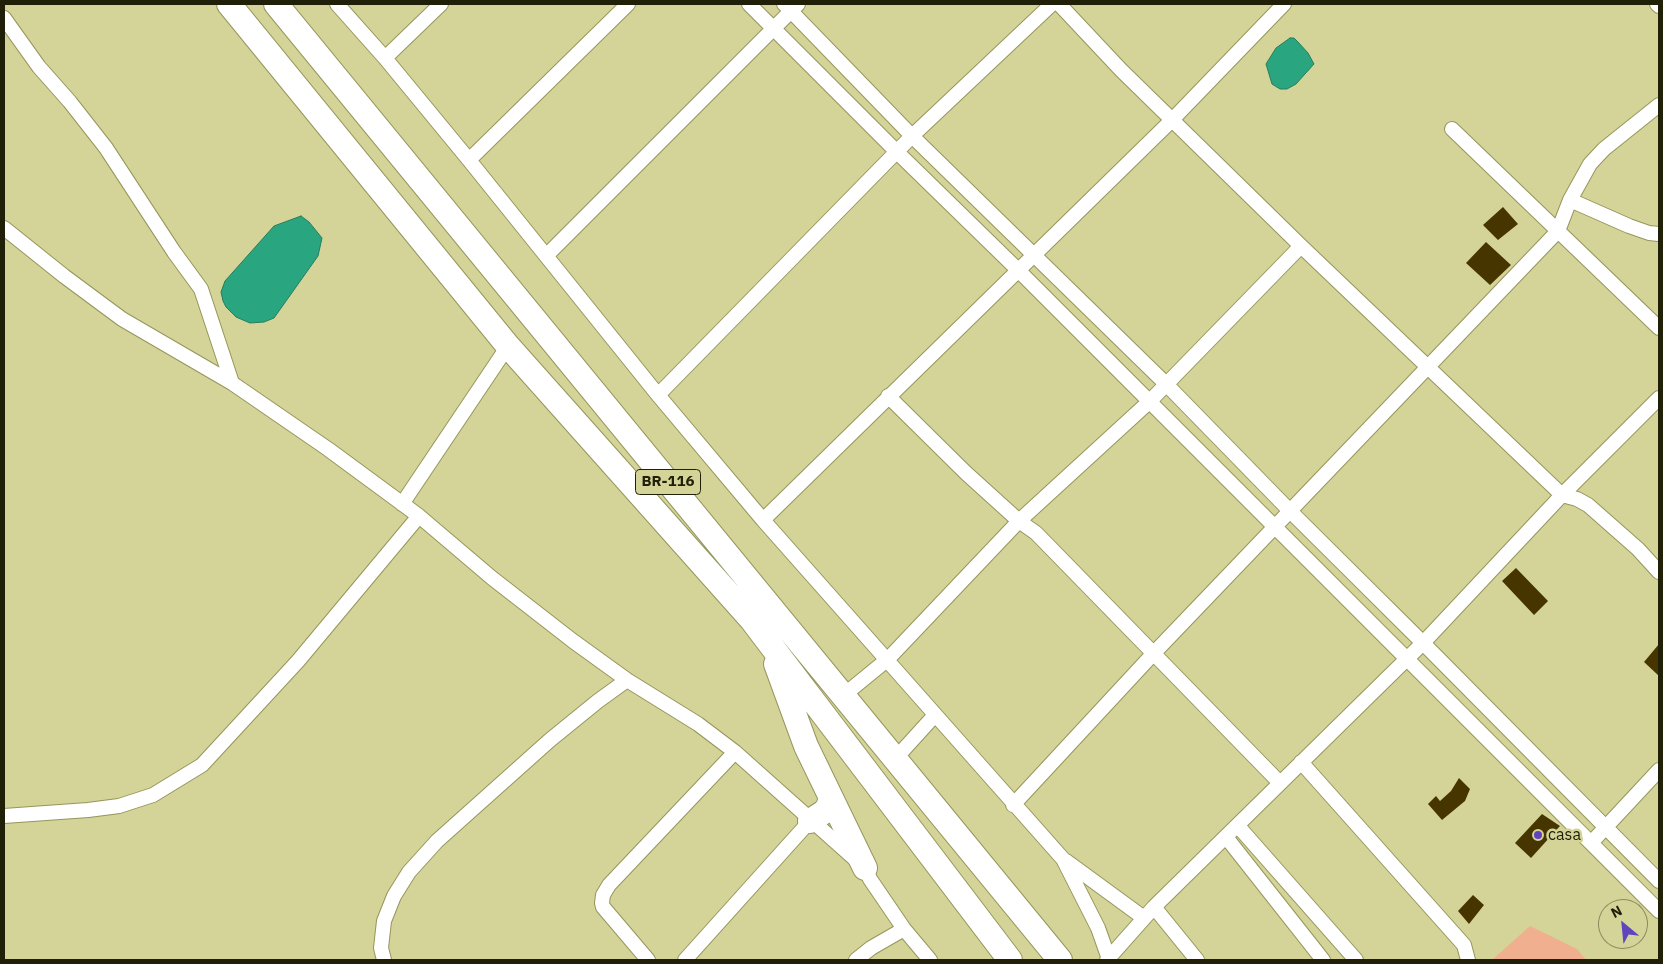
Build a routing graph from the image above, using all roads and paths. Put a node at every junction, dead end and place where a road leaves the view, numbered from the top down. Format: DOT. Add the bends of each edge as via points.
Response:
graph roads {
  1 [pos="229,4"];
  2 [pos="276,4"];
  3 [pos="337,4"];
  4 [pos="441,4"];
  5 [pos="628,4"];
  6 [pos="749,4"];
  7 [pos="1052,4"];
  8 [pos="1059,4"];
  9 [pos="1284,4"];
  10 [pos="791,6"];
  11 [pos="4,18"];
  12 [pos="774,28"];
  13 [pos="385,58"];
  14 [pos="1659,105"];
  15 [pos="1172,120"];
  16 [pos="1452,129"];
  17 [pos="912,136"];
  18 [pos="897,152"];
  19 [pos="469,160"];
  20 [pos="1570,200"];
  21 [pos="4,228"];
  22 [pos="1558,231"];
  23 [pos="1659,234"];
  24 [pos="1301,246"];
  25 [pos="547,255"];
  26 [pos="1034,255"];
  27 [pos="1018,270"];
  28 [pos="1659,328"];
  29 [pos="508,346"];
  30 [pos="1428,366"];
  31 [pos="232,383"];
  32 [pos="1166,384"];
  33 [pos="658,396"];
  34 [pos="888,396"];
  35 [pos="1659,398"];
  36 [pos="1150,401"];
  37 [pos="1562,495"];
  38 [pos="402,504"];
  39 [pos="1290,511"];
  40 [pos="419,516"];
  41 [pos="762,520"];
  42 [pos="1019,521"];
  43 [pos="1275,526"];
  44 [pos="1659,572"];
  45 [pos="768,641"];
  46 [pos="1423,643"];
  47 [pos="1154,654"];
  48 [pos="888,659"];
  49 [pos="1406,659"];
  50 [pos="627,680"];
  51 [pos="844,695"];
  52 [pos="935,715"];
  53 [pos="1516,736"];
  54 [pos="735,752"];
  55 [pos="1501,754"];
  56 [pos="895,759"];
  57 [pos="1301,762"];
  58 [pos="1659,770"];
  59 [pos="1280,783"];
  60 [pos="831,798"];
  61 [pos="1014,805"];
  62 [pos="4,816"];
  63 [pos="810,820"];
  64 [pos="1238,826"];
  65 [pos="1605,828"];
  66 [pos="1226,837"];
  67 [pos="1591,844"];
  68 [pos="1063,859"];
  69 [pos="865,868"];
  70 [pos="1659,881"];
  71 [pos="1154,907"];
  72 [pos="1659,912"];
  73 [pos="1144,918"];
  74 [pos="904,930"];
  75 [pos="384,960"];
  76 [pos="648,960"];
  77 [pos="685,960"];
  78 [pos="856,960"];
  79 [pos="930,960"];
  80 [pos="1010,960"];
  81 [pos="1060,960"];
  82 [pos="1108,960"];
  83 [pos="1197,960"];
  84 [pos="1324,960"];
  85 [pos="1356,960"];
  86 [pos="1468,960"];
  1 -- 29 [label="highway"];
  2 -- 51 [label="highway, BR-116"];
  3 -- 13 [label="street"];
  4 -- 13 [label="street"];
  5 -- 19 [label="street"];
  6 -- 12 [label="street"];
  7 -- 17 [label="street"];
  8 -- 15 [label="street"];
  9 -- 15 [label="street"];
  10 -- 12 [label="street"];
  10 -- 17 [label="street"];
  11 -- 31 [label="street" via="39,67 77,109 106,148 200,289"];
  12 -- 18 [label="street"];
  12 -- 25 [label="street"];
  13 -- 19 [label="street"];
  14 -- 20 [label="street" via="1604,149 1590,164"];
  15 -- 24 [label="street"];
  15 -- 26 [label="street"];
  16 -- 22 [label="street"];
  17 -- 18 [label="street"];
  17 -- 26 [label="street"];
  18 -- 27 [label="street"];
  18 -- 33 [label="street"];
  19 -- 25 [label="street"];
  20 -- 22 [label="street"];
  20 -- 23 [label="street" via="1629,226"];
  21 -- 31 [label="street" via="122,319"];
  22 -- 28 [label="street"];
  22 -- 30 [label="street"];
  24 -- 30 [label="street"];
  24 -- 32 [label="street"];
  25 -- 33 [label="street"];
  26 -- 27 [label="street"];
  26 -- 32 [label="street"];
  27 -- 34 [label="street"];
  27 -- 36 [label="street"];
  29 -- 38 [label="street"];
  29 -- 45 [label="highway" via="745,611"];
  30 -- 37 [label="street"];
  30 -- 39 [label="street"];
  31 -- 38 [label="street"];
  32 -- 36 [label="street"];
  32 -- 39 [label="street"];
  33 -- 41 [label="street"];
  34 -- 41 [label="street"];
  34 -- 42 [label="street"];
  35 -- 37 [label="street"];
  36 -- 42 [label="street"];
  36 -- 43 [label="street"];
  37 -- 44 [label="street" via="1588,505"];
  37 -- 46 [label="street"];
  38 -- 40 [label="street"];
  39 -- 43 [label="street"];
  39 -- 46 [label="street"];
  40 -- 50 [label="street" via="492,578"];
  40 -- 62 [label="street" via="298,661 202,765 153,795 119,806"];
  41 -- 48 [label="street"];
  42 -- 47 [label="street" via="1036,533"];
  42 -- 48 [label="street"];
  43 -- 47 [label="street"];
  43 -- 49 [label="street"];
  45 -- 60 [label="highway" via="806,746"];
  45 -- 80 [label="highway"];
  46 -- 49 [label="street"];
  46 -- 53 [label="street"];
  47 -- 59 [label="street"];
  47 -- 61 [label="street"];
  48 -- 51 [label="street"];
  48 -- 52 [label="street"];
  49 -- 55 [label="street"];
  49 -- 57 [label="street"];
  50 -- 54 [label="street" via="698,724"];
  50 -- 75 [label="street" via="515,772 437,841 409,872 384,921"];
  51 -- 56 [label="highway, BR-116"];
  52 -- 56 [label="street"];
  52 -- 61 [label="street"];
  53 -- 55 [label="street"];
  53 -- 65 [label="street"];
  54 -- 63 [label="street"];
  54 -- 76 [label="street" via="603,895 603,907"];
  55 -- 67 [label="street"];
  56 -- 81 [label="highway, BR-116"];
  57 -- 59 [label="street"];
  57 -- 86 [label="street" via="1464,945"];
  58 -- 65 [label="street"];
  59 -- 64 [label="street"];
  60 -- 63 [label="highway" via="824,812"];
  60 -- 69 [label="highway"];
  61 -- 68 [label="street"];
  63 -- 69 [label="street"];
  63 -- 77 [label="street"];
  64 -- 66 [label="street"];
  64 -- 85 [label="street"];
  65 -- 67 [label="street"];
  65 -- 70 [label="street"];
  66 -- 71 [label="street"];
  66 -- 84 [label="street"];
  67 -- 72 [label="street"];
  68 -- 73 [label="street"];
  68 -- 82 [label="street" via="1098,928"];
  69 -- 74 [label="street"];
  71 -- 73 [label="street"];
  71 -- 83 [label="street"];
  73 -- 82 [label="street"];
  74 -- 78 [label="street"];
  74 -- 79 [label="street"];
}
